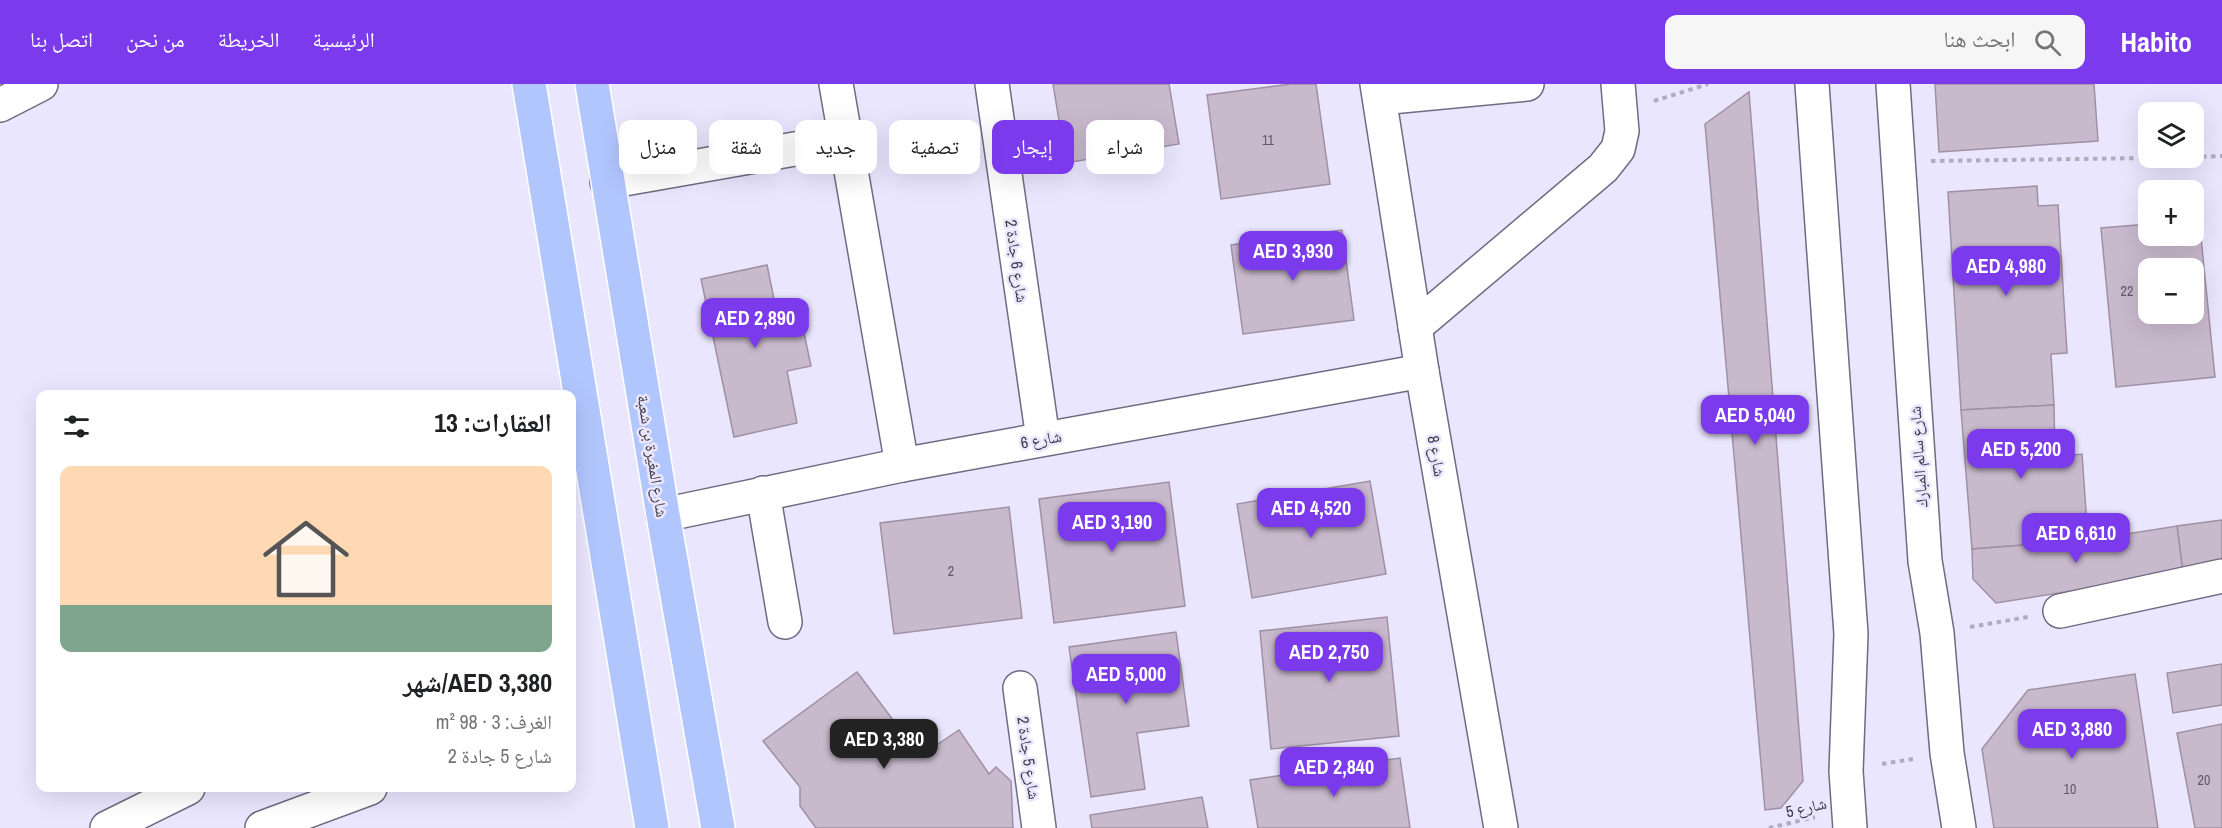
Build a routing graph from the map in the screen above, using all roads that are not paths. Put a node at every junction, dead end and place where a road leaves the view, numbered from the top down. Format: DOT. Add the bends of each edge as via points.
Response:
graph roads {
  1 [pos="41,84"];
  2 [pos="529,84"];
  3 [pos="592,84"];
  4 [pos="837,84"];
  5 [pos="992,84"];
  6 [pos="1527,84"];
  7 [pos="1812,84"];
  8 [pos="1893,84"];
  9 [pos="1379,91"];
  10 [pos="1619,98"];
  11 [pos="0,105"];
  12 [pos="843,120"];
  13 [pos="795,149"];
  14 [pos="852,174"];
  15 [pos="607,182"];
  16 [pos="1415,327"];
  17 [pos="1422,371"];
  18 [pos="1043,439"];
  19 [pos="902,465"];
  20 [pos="763,493"];
  21 [pos="663,515"];
  22 [pos="2222,576"];
  23 [pos="2060,611"];
  24 [pos="785,622"];
  25 [pos="1020,688"];
  26 [pos="180,792"];
  27 [pos="359,792"];
  28 [pos="1849,819"];
  29 [pos="107,828"];
  30 [pos="262,828"];
  31 [pos="652,828"];
  32 [pos="718,828"];
  33 [pos="1039,828"];
  34 [pos="1501,828"];
  35 [pos="1959,828"];
  1 -- 11 [label="street"];
  2 -- 31 [label="main road"];
  3 -- 15 [label="main road, شارع المغيرة بن شعبة"];
  4 -- 12 [label="street"];
  5 -- 18 [label="street, شارع 6 جادة 2"];
  6 -- 9 [label="street"];
  7 -- 28 [label="street" via="1851,633 1846,771"];
  8 -- 35 [label="street, شارع سالم المبارك" via="1925,561"];
  9 -- 16 [label="street, شارع 8"];
  10 -- 16 [label="street" via="1622,131 1618,149 1603,168"];
  13 -- 15 [label="street"];
  14 -- 19 [label="street"];
  15 -- 21 [label="main road, شارع المغيرة بن شعبة"];
  16 -- 17 [label="street, شارع 8"];
  17 -- 18 [label="street, شارع 6"];
  17 -- 34 [label="street, شارع 8"];
  18 -- 19 [label="street, شارع 6"];
  19 -- 20 [label="street, شارع 6"];
  20 -- 21 [label="street, شارع 6"];
  20 -- 24 [label="street"];
  21 -- 32 [label="main road, شارع المغيرة بن شعبة"];
  22 -- 23 [label="street"];
  25 -- 33 [label="street, شارع 5 جادة 2"];
  26 -- 29 [label="street"];
  27 -- 30 [label="street"];
}
